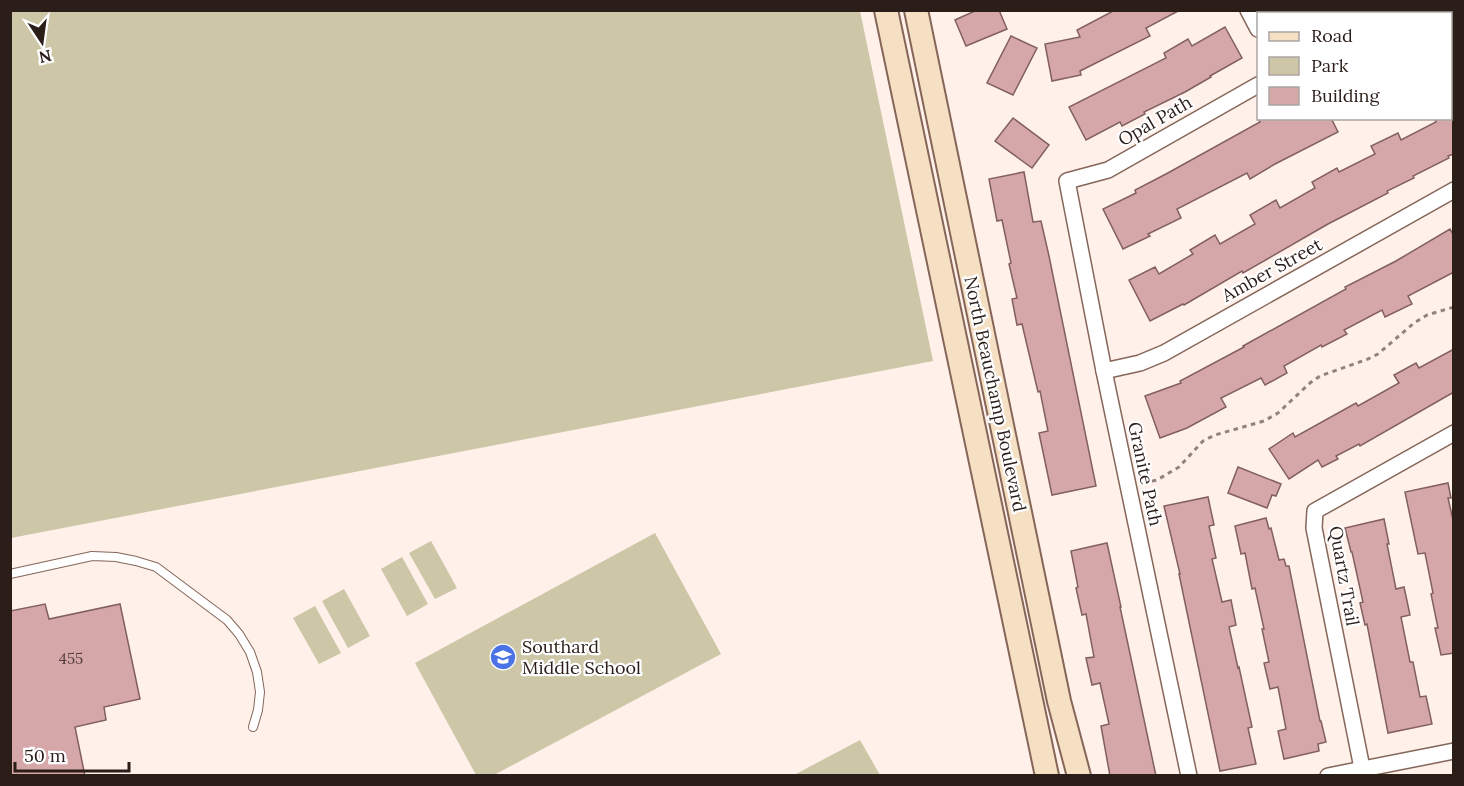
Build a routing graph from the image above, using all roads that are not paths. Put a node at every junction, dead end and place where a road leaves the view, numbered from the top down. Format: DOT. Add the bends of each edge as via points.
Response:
graph roads {
  1 [pos="886,10"];
  2 [pos="916,10"];
  3 [pos="1248,10"];
  4 [pos="1257,27"];
  5 [pos="1257,86"];
  6 [pos="1067,181"];
  7 [pos="1454,190"];
  8 [pos="1104,371"];
  9 [pos="1454,433"];
  10 [pos="10,574"];
  11 [pos="253,727"];
  12 [pos="1454,751"];
  13 [pos="1362,768"];
  14 [pos="1047,776"];
  15 [pos="1079,776"];
  16 [pos="1189,776"];
  17 [pos="1328,776"];
  1 -- 14 [label="street, North Beauchamp Boulevard"];
  2 -- 15 [label="street, North Beauchamp Boulevard" via="1059,701"];
  3 -- 4 [label="street"];
  5 -- 6 [label="street, Opal Path" via="1108,170"];
  6 -- 8 [label="street, Granite Path"];
  7 -- 8 [label="street, Amber Street" via="1164,352 1140,363"];
  8 -- 16 [label="street, Granite Path"];
  9 -- 13 [label="street, Quartz Trail" via="1315,511 1314,528"];
  10 -- 11 [label="lane" via="93,556 156,567 227,620 250,652 260,692"];
  12 -- 13 [label="street"];
  13 -- 17 [label="street"];
}
